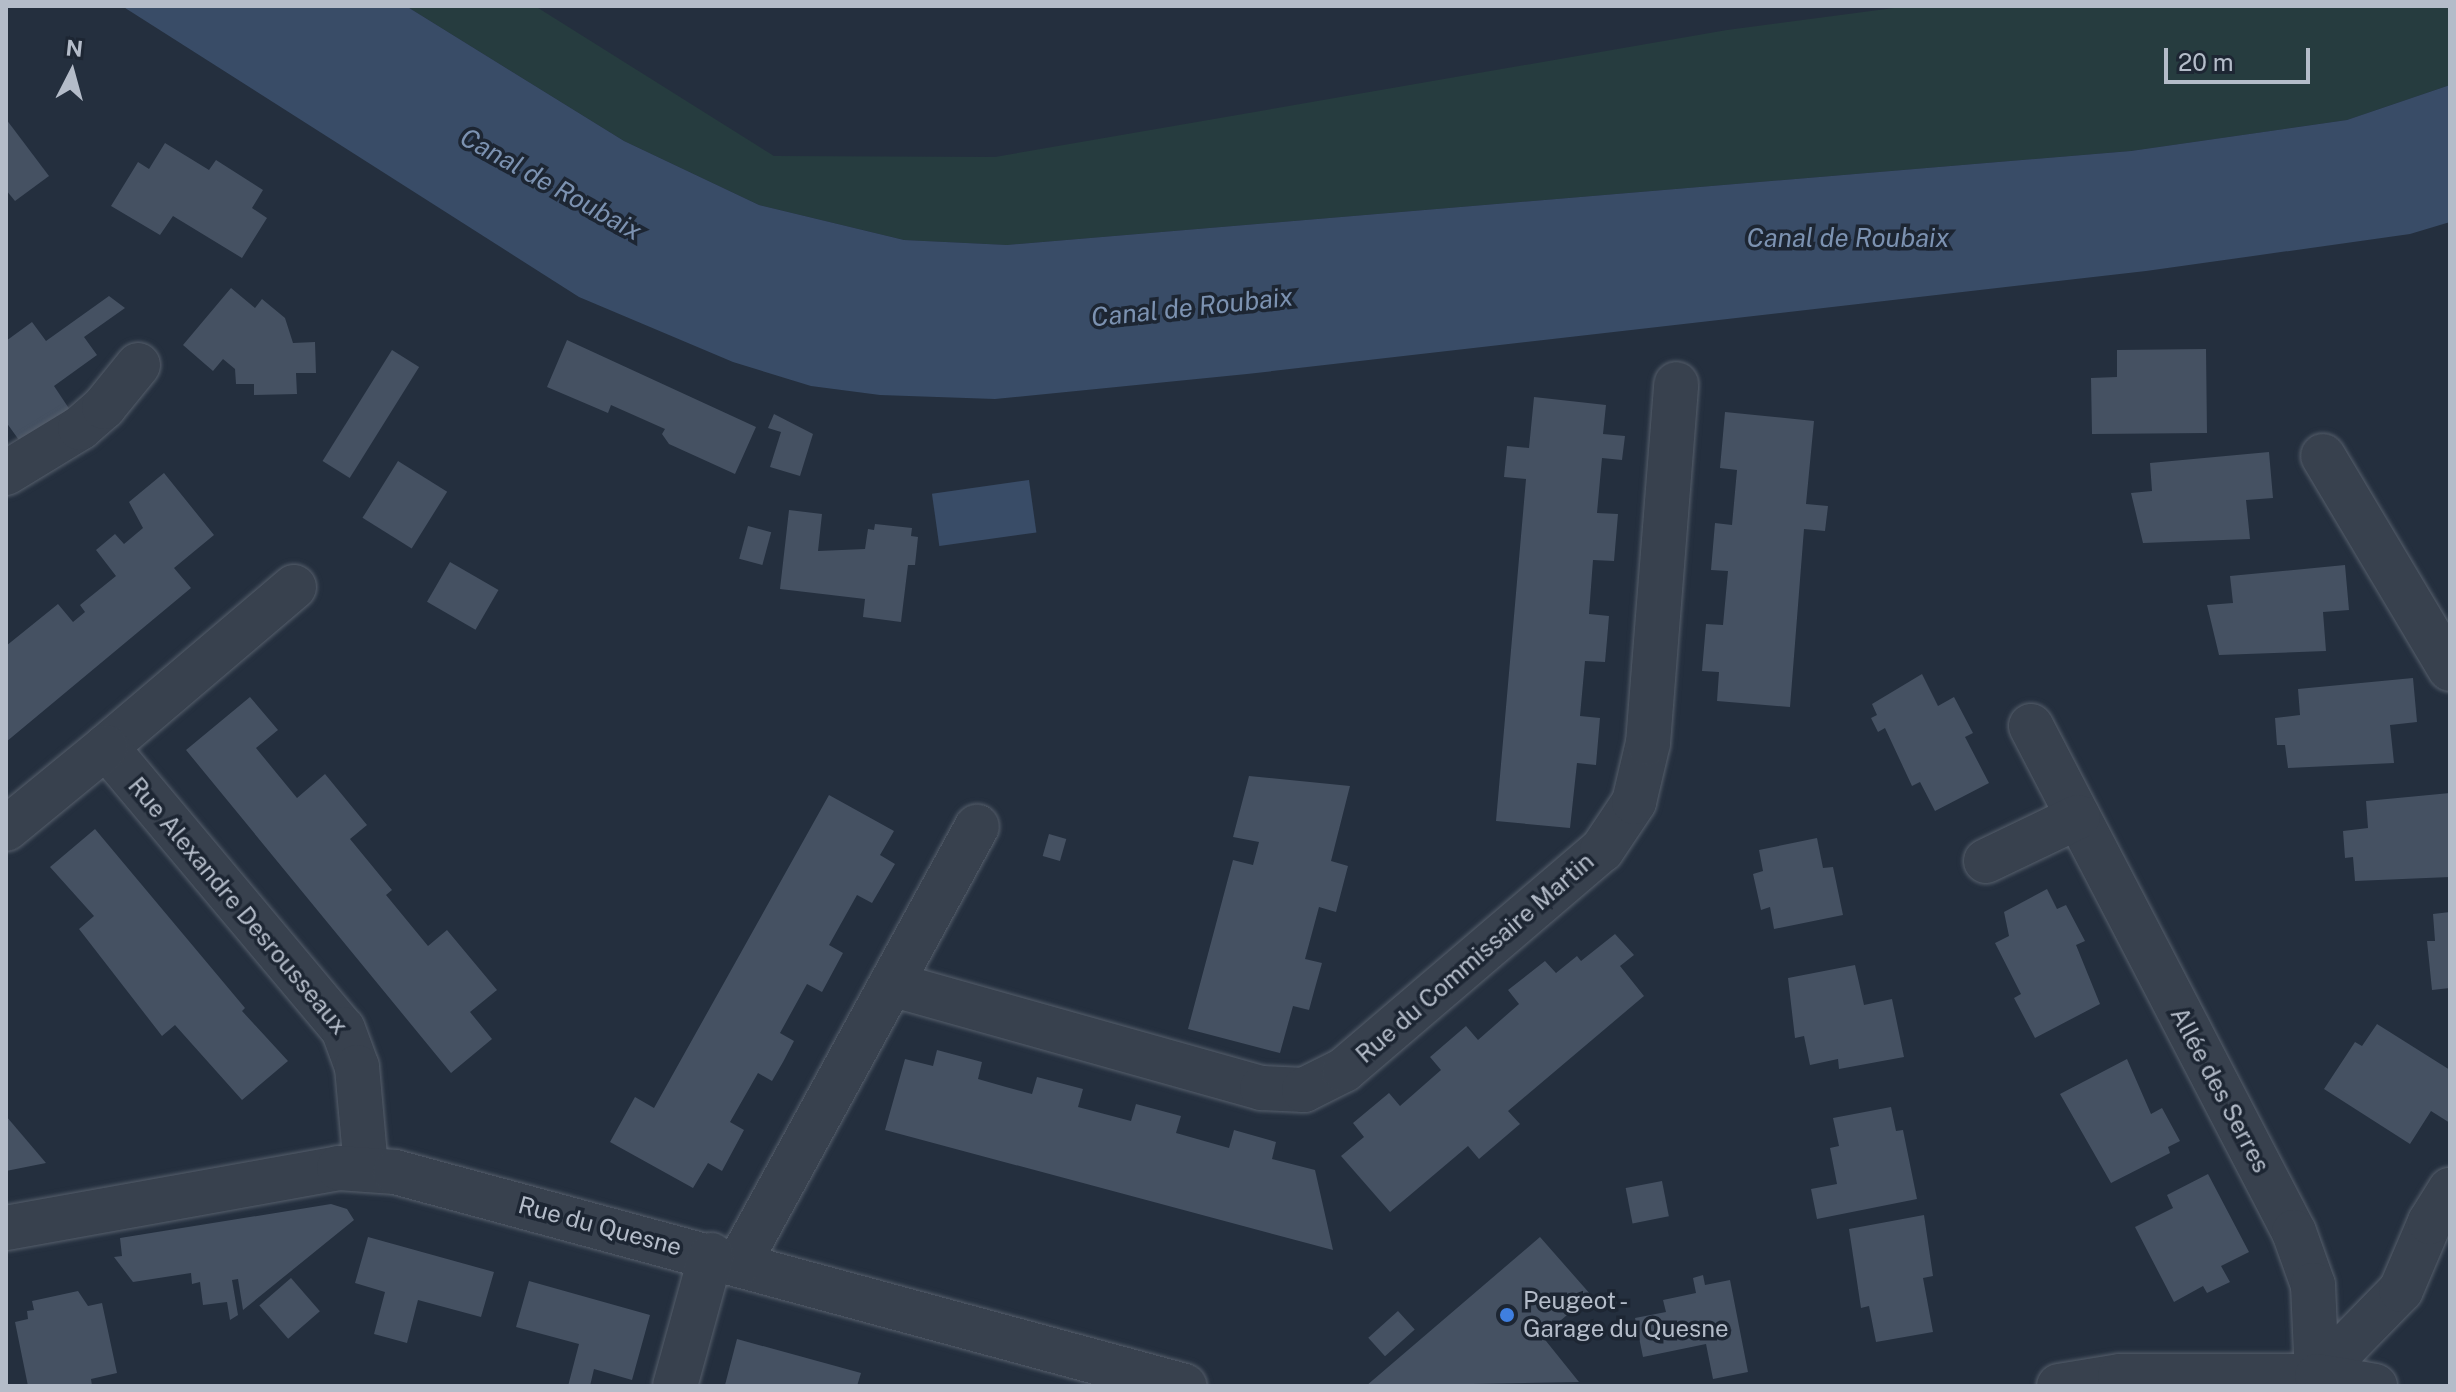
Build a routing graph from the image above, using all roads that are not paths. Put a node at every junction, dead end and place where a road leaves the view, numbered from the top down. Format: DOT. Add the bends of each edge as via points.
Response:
graph roads {
  1 [pos="138,365"];
  2 [pos="1676,384"];
  3 [pos="2323,456"];
  4 [pos="6,473"];
  5 [pos="294,587"];
  6 [pos="2450,669"];
  7 [pos="2031,726"];
  8 [pos="106,747"];
  9 [pos="2078,817"];
  10 [pos="977,827"];
  11 [pos="6,829"];
  12 [pos="1986,861"];
  13 [pos="891,984"];
  14 [pos="366,1168"];
  15 [pos="2450,1190"];
  16 [pos="6,1228"];
  17 [pos="725,1259"];
  18 [pos="2317,1376"];
  19 [pos="675,1386"];
  20 [pos="1185,1386"];
  21 [pos="2059,1386"];
  22 [pos="2375,1386"];
  1 -- 4 [label="street" via="80,428"];
  2 -- 13 [label="street, Rue du Commissaire Martin" via="1648,743 1634,802 1602,850 1344,1070 1304,1090 1262,1088"];
  3 -- 6 [label="street"];
  5 -- 8 [label="street"];
  7 -- 9 [label="street, Allée des Serres"];
  8 -- 11 [label="street"];
  8 -- 14 [label="street, Rue Alexandre Desrousseaux" via="343,1029 357,1067"];
  9 -- 12 [label="street"];
  9 -- 18 [label="street, Allée des Serres" via="2294,1232 2313,1285"];
  10 -- 13 [label="street"];
  13 -- 17 [label="street"];
  14 -- 16 [label="street, Rue du Quesne" via="284,1177"];
  14 -- 17 [label="street, Rue du Quesne"];
  15 -- 18 [label="street" via="2401,1290"];
  17 -- 19 [label="street"];
  17 -- 20 [label="street, Rue du Quesne"];
  18 -- 21 [label="street" via="2120,1376"];
  18 -- 22 [label="street"];
}
